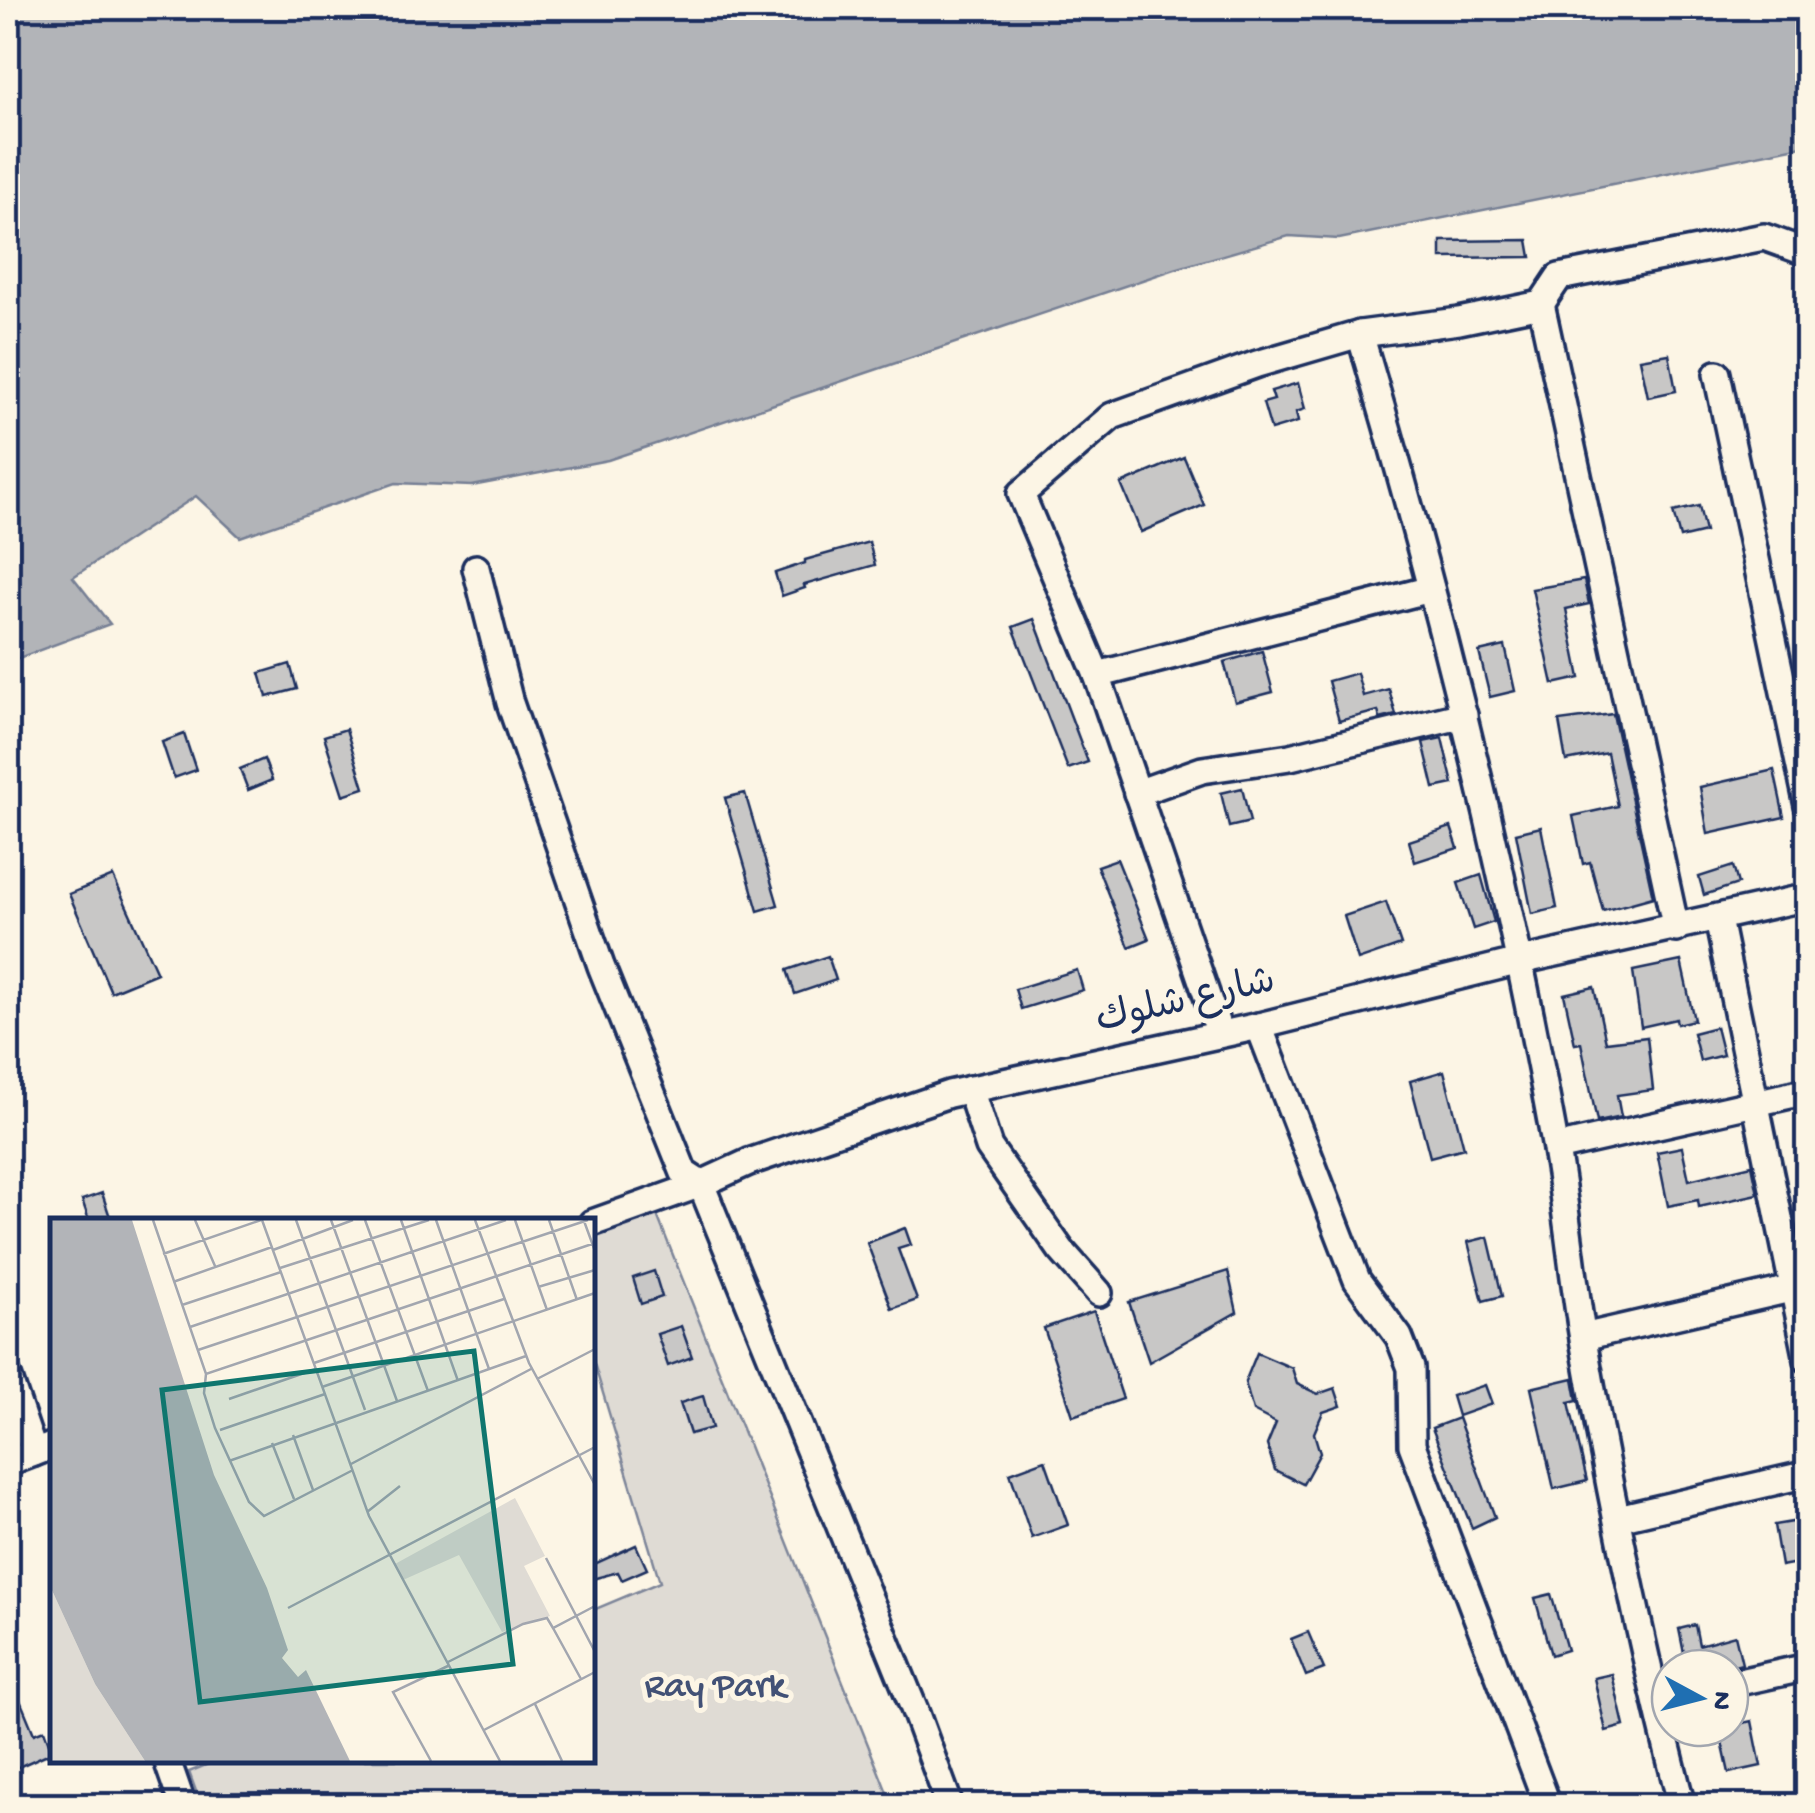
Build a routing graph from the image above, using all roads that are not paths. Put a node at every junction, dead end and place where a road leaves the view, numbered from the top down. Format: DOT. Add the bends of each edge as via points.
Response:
graph roads {
  1 [pos="1808,253"];
  2 [pos="1541,304"];
  3 [pos="1360,334"];
  4 [pos="1717,374"];
  5 [pos="476,568"];
  6 [pos="1432,589"];
  7 [pos="1097,675"];
  8 [pos="1464,715"];
  9 [pos="1137,793"];
  10 [pos="1808,806"];
  11 [pos="1808,897"];
  12 [pos="1718,918"];
  13 [pos="1676,929"];
  14 [pos="1520,961"];
  15 [pos="1259,1026"];
  16 [pos="1220,1034"];
  17 [pos="970,1089"];
  18 [pos="1808,1091"];
  19 [pos="1754,1104"];
  20 [pos="1556,1148"];
  21 [pos="701,1184"];
  22 [pos="595,1222"];
  23 [pos="1800,1288"];
  24 [pos="1098,1293"];
  25 [pos="1583,1338"];
  26 [pos="1808,1360"];
  27 [pos="8,1376"];
  28 [pos="44,1449"];
  29 [pos="8,1463"];
  30 [pos="1808,1474"];
  31 [pos="1618,1518"];
  32 [pos="1650,1650"];
  33 [pos="1808,1667"];
  34 [pos="1750,1680"];
  35 [pos="1671,1748"];
  36 [pos="168,1763"];
  37 [pos="183,1806"];
  38 [pos="950,1806"];
  39 [pos="1548,1806"];
  40 [pos="1682,1806"];
  1 -- 2 [label="street" via="1764,237 1559,277"];
  2 -- 3 [label="street"];
  2 -- 13 [label="street"];
  3 -- 6 [label="street"];
  3 -- 7 [label="street" via="1112,416 1020,494"];
  4 -- 10 [label="street"];
  5 -- 21 [label="street" via="510,703 601,966 684,1173"];
  6 -- 7 [label="street"];
  6 -- 8 [label="street"];
  7 -- 9 [label="street"];
  8 -- 9 [label="street" via="1290,757 1202,770"];
  8 -- 14 [label="street"];
  9 -- 16 [label="street"];
  11 -- 12 [label="street, شارع شلوك"];
  12 -- 13 [label="street, شارع شلوك"];
  12 -- 19 [label="street"];
  13 -- 14 [label="street, شارع شلوك"];
  14 -- 15 [label="street, شارع شلوك"];
  14 -- 20 [label="street"];
  15 -- 16 [label="street, شارع شلوك"];
  15 -- 39 [label="street" via="1358,1280 1399,1338 1411,1368 1412,1445"];
  16 -- 17 [label="street, شارع شلوك"];
  17 -- 21 [label="street, شارع شلوك"];
  17 -- 24 [label="street" via="990,1147"];
  18 -- 19 [label="street"];
  19 -- 20 [label="street"];
  19 -- 23 [label="street"];
  20 -- 25 [label="street"];
  21 -- 22 [label="street, شارع شلوك"];
  21 -- 38 [label="street"];
  23 -- 25 [label="street"];
  23 -- 26 [label="street"];
  25 -- 31 [label="street"];
  27 -- 28 [label="street"];
  28 -- 29 [label="street"];
  30 -- 31 [label="street"];
  31 -- 32 [label="street"];
  33 -- 34 [label="street"];
  35 -- 40 [label="street"];
  36 -- 37 [label="street"];
}
